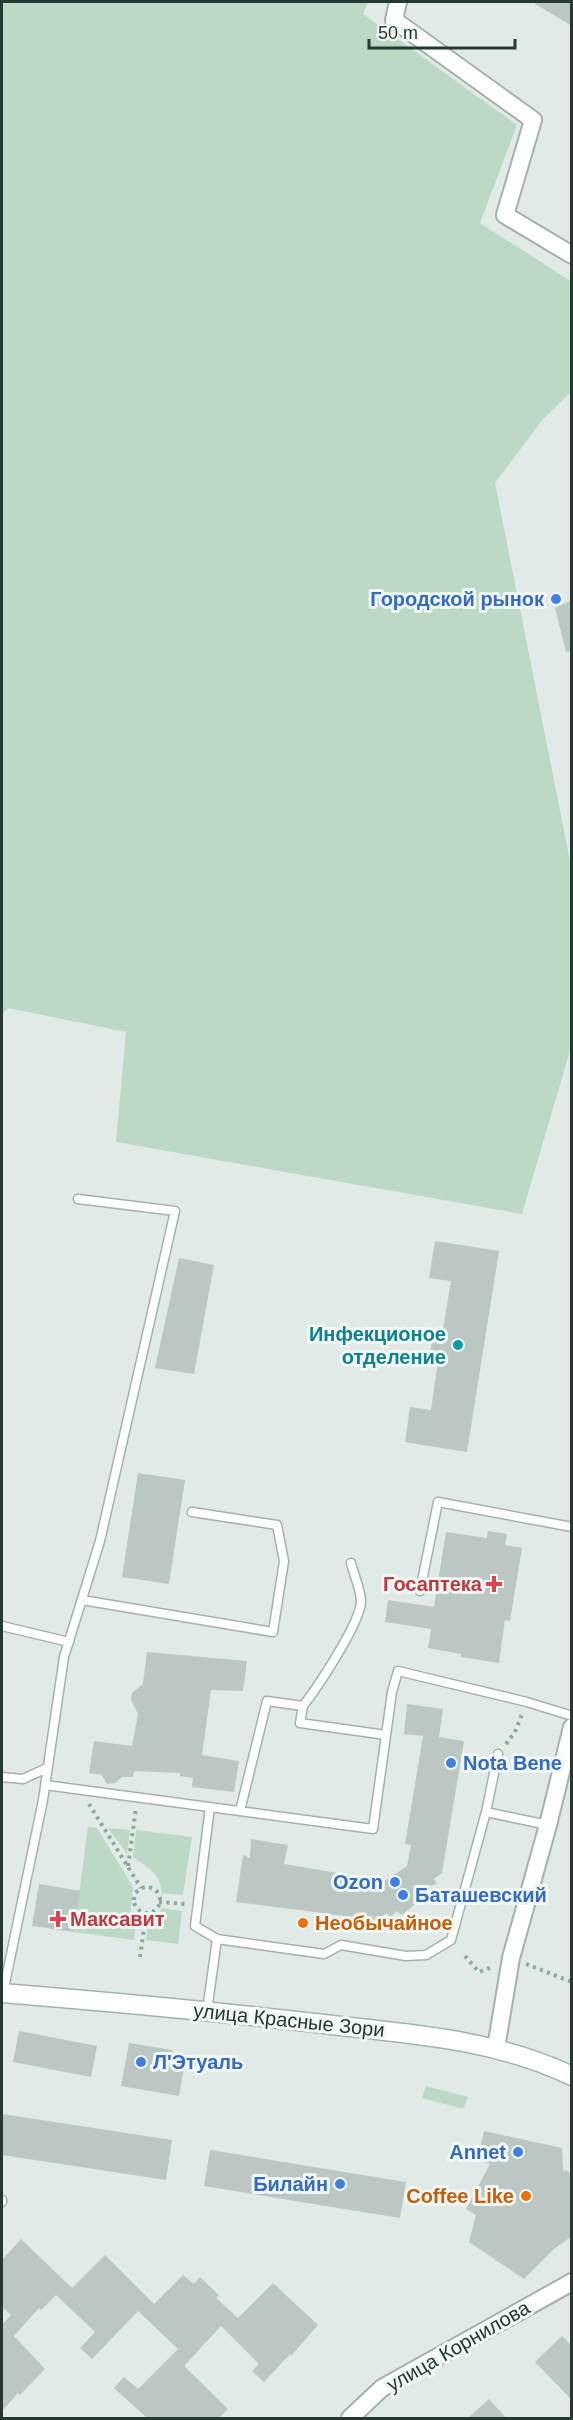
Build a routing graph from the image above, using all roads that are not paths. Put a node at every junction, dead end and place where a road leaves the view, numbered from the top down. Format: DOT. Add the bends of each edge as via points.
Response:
graph roads {
  1 [pos="398,2"];
  2 [pos="572,255"];
  3 [pos="78,1199"];
  4 [pos="192,1512"];
  5 [pos="572,1527"];
  6 [pos="351,1563"];
  7 [pos="420,1590"];
  8 [pos="82,1600"];
  9 [pos="2,1626"];
  10 [pos="69,1642"];
  11 [pos="303,1706"];
  12 [pos="572,1716"];
  13 [pos="572,1727"];
  14 [pos="386,1735"];
  15 [pos="498,1754"];
  16 [pos="47,1768"];
  17 [pos="2,1777"];
  18 [pos="45,1785"];
  19 [pos="210,1807"];
  20 [pos="240,1811"];
  21 [pos="486,1812"];
  22 [pos="548,1825"];
  23 [pos="217,1939"];
  24 [pos="2,1993"];
  25 [pos="207,2011"];
  26 [pos="496,2048"];
  27 [pos="572,2076"];
  28 [pos="572,2282"];
  29 [pos="350,2418"];
  1 -- 2 [label="street" via="394,20 533,120 505,215"];
  3 -- 8 [label="lane" via="175,1211 100,1541"];
  4 -- 8 [label="lane" via="277,1525 284,1561 273,1632"];
  5 -- 7 [label="lane" via="438,1502"];
  6 -- 11 [label="lane" via="361,1601 358,1610 327,1674"];
  8 -- 10 [label="lane"];
  9 -- 10 [label="lane"];
  10 -- 16 [label="lane"];
  11 -- 14 [label="lane" via="300,1723"];
  11 -- 20 [label="lane" via="267,1701"];
  12 -- 14 [label="lane" via="398,1671"];
  13 -- 22 [label="street"];
  14 -- 20 [label="lane" via="373,1829"];
  15 -- 21 [label="lane"];
  16 -- 17 [label="lane" via="23,1779"];
  16 -- 18 [label="lane"];
  18 -- 19 [label="lane"];
  18 -- 24 [label="lane"];
  19 -- 20 [label="lane"];
  19 -- 23 [label="lane" via="195,1926"];
  21 -- 22 [label="lane"];
  21 -- 23 [label="lane" via="451,1940 426,1955 406,1956 340,1945 324,1954"];
  22 -- 26 [label="street" via="511,1958"];
  23 -- 25 [label="lane"];
  24 -- 25 [label="main road, улица Красные Зори"];
  25 -- 26 [label="main road, улица Красные Зори"];
  26 -- 27 [label="main road, улица Красные Зори"];
  28 -- 29 [label="street, улица Корнилова" via="382,2388"];
}
